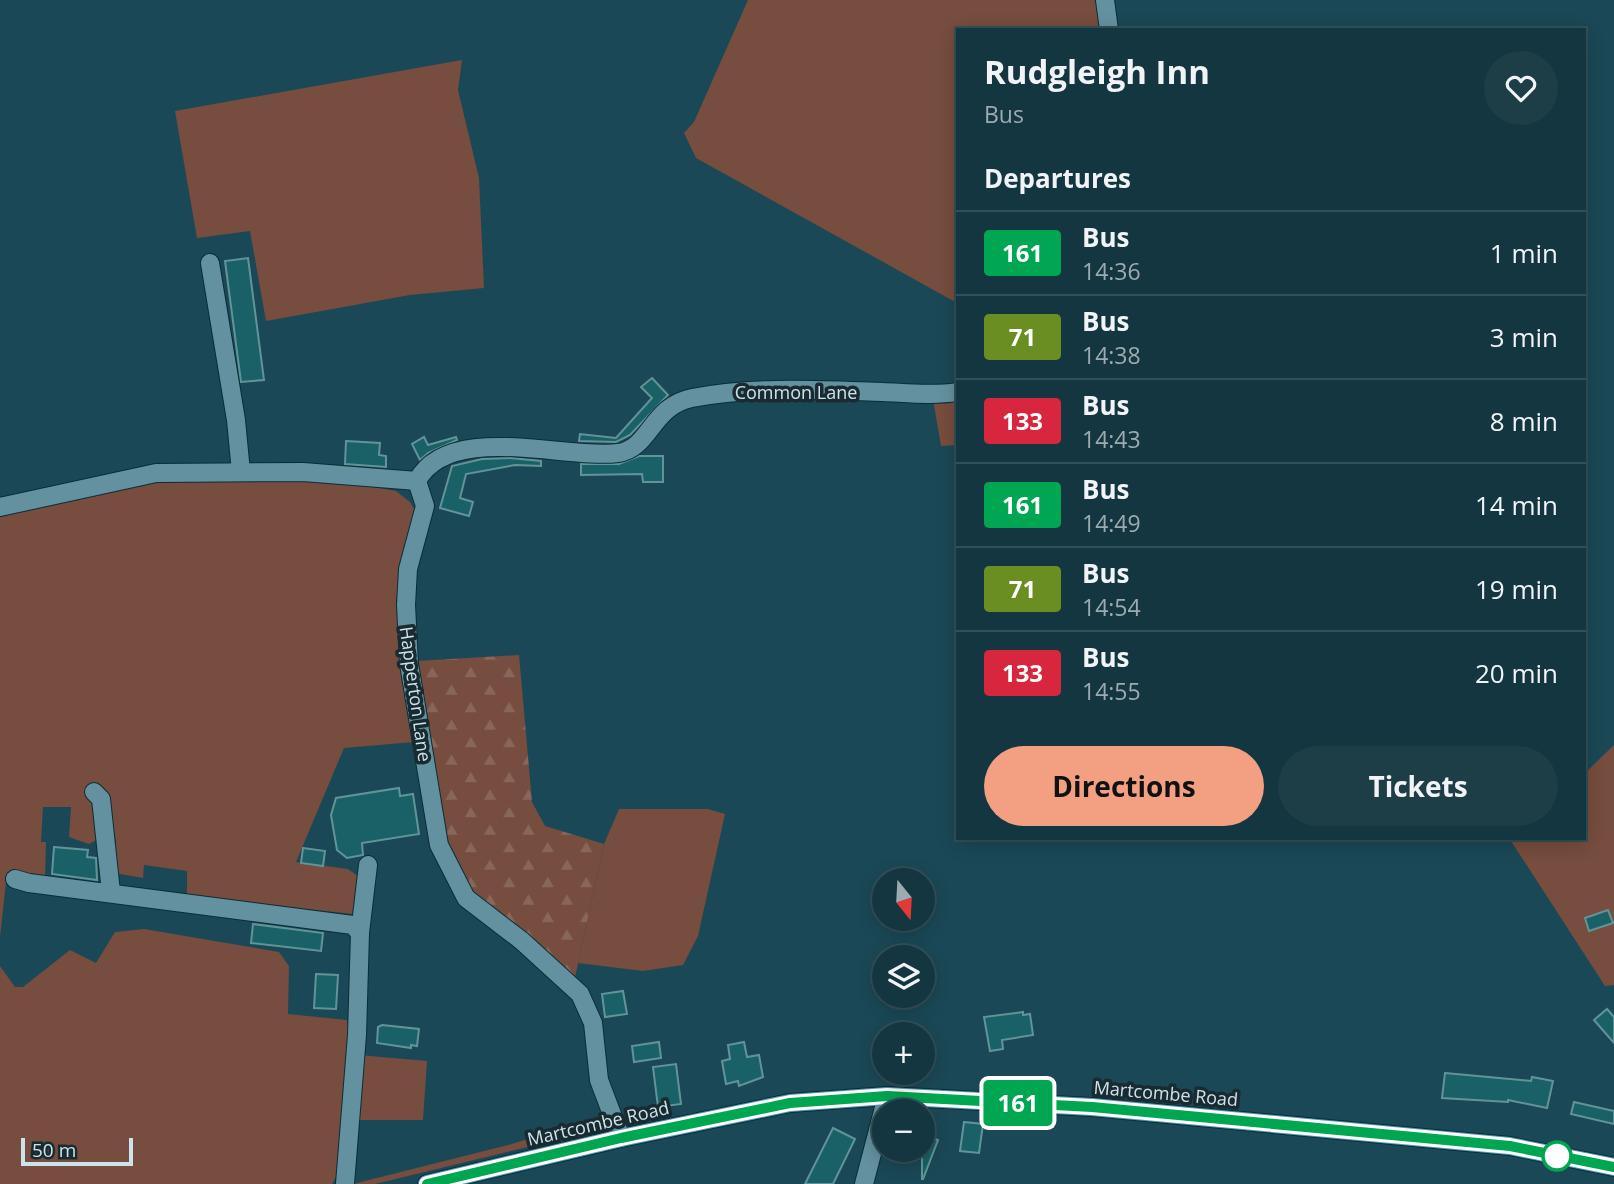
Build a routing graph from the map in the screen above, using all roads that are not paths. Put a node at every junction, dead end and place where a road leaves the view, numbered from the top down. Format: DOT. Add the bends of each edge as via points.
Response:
graph roads {
  1 [pos="1105,0"];
  2 [pos="1109,28"];
  3 [pos="210,263"];
  4 [pos="956,392"];
  5 [pos="241,472"];
  6 [pos="418,481"];
  7 [pos="0,506"];
  8 [pos="94,792"];
  9 [pos="368,865"];
  10 [pos="15,879"];
  11 [pos="111,892"];
  12 [pos="360,933"];
  13 [pos="887,1096"];
  14 [pos="621,1138"];
  15 [pos="1614,1167"];
  16 [pos="345,1184"];
  17 [pos="427,1184"];
  18 [pos="864,1184"];
  1 -- 2 [label="street"];
  3 -- 5 [label="street"];
  4 -- 6 [label="street, Common Lane" via="767,389 722,393 669,405 634,449 621,453 502,446 437,459"];
  5 -- 6 [label="street" via="303,471"];
  5 -- 7 [label="street" via="156,473"];
  6 -- 14 [label="street, Happerton Lane" via="425,506 408,569 405,605 408,652 439,845 466,898 580,994 593,1023 599,1080"];
  8 -- 11 [label="street" via="101,799"];
  9 -- 12 [label="street"];
  10 -- 11 [label="street"];
  11 -- 12 [label="street" via="354,925"];
  12 -- 16 [label="street"];
  13 -- 14 [label="main road, Martcombe Road" via="790,1103"];
  13 -- 15 [label="main road, Martcombe Road" via="1092,1107 1510,1146"];
  13 -- 18 [label="street"];
  14 -- 17 [label="main road, Martcombe Road"];
}
